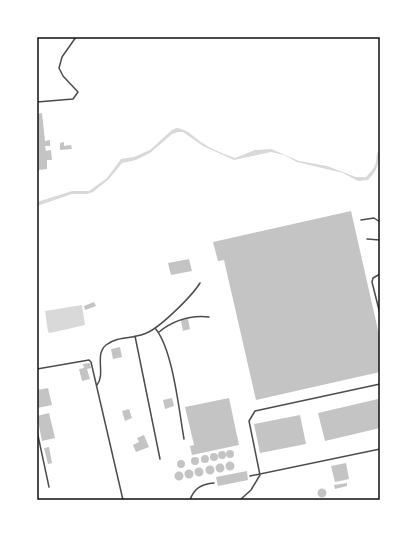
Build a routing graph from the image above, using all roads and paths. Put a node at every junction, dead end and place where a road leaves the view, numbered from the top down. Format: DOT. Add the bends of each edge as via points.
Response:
graph roads {
  1 [pos="76,37"];
  2 [pos="37,102"];
  3 [pos="361,220"];
  4 [pos="380,222"];
  5 [pos="367,239"];
  6 [pos="380,240"];
  7 [pos="380,274"];
  8 [pos="200,283"];
  9 [pos="380,314"];
  10 [pos="209,317"];
  11 [pos="155,328"];
  12 [pos="159,332"];
  13 [pos="135,336"];
  14 [pos="37,369"];
  15 [pos="380,384"];
  16 [pos="97,385"];
  17 [pos="37,431"];
  18 [pos="184,440"];
  19 [pos="380,450"];
  20 [pos="160,459"];
  21 [pos="260,475"];
  22 [pos="250,476"];
  23 [pos="214,483"];
  24 [pos="49,487"];
  25 [pos="123,500"];
  26 [pos="190,500"];
  27 [pos="240,500"];
  1 -- 2 [label="lane" via="62,57 59,68 77,94 73,99"];
  3 -- 4 [label="lane" via="374,218"];
  5 -- 6 [label="lane"];
  7 -- 9 [label="lane" via="373,278 372,282"];
  8 -- 11 [label="lane" via="179,308"];
  10 -- 12 [label="lane" via="198,316 178,320"];
  11 -- 12 [label="lane"];
  11 -- 13 [label="lane" via="146,334"];
  12 -- 18 [label="lane" via="172,371"];
  13 -- 16 [label="lane" via="114,340 103,348 100,360 101,378"];
  13 -- 20 [label="lane"];
  14 -- 16 [label="lane" via="89,360"];
  15 -- 21 [label="lane" via="255,411 249,421"];
  16 -- 25 [label="lane"];
  17 -- 24 [label="lane"];
  19 -- 21 [label="lane"];
  21 -- 22 [label="lane"];
  21 -- 27 [label="lane" via="251,490"];
  23 -- 26 [label="lane" via="204,484 198,488"];
}
